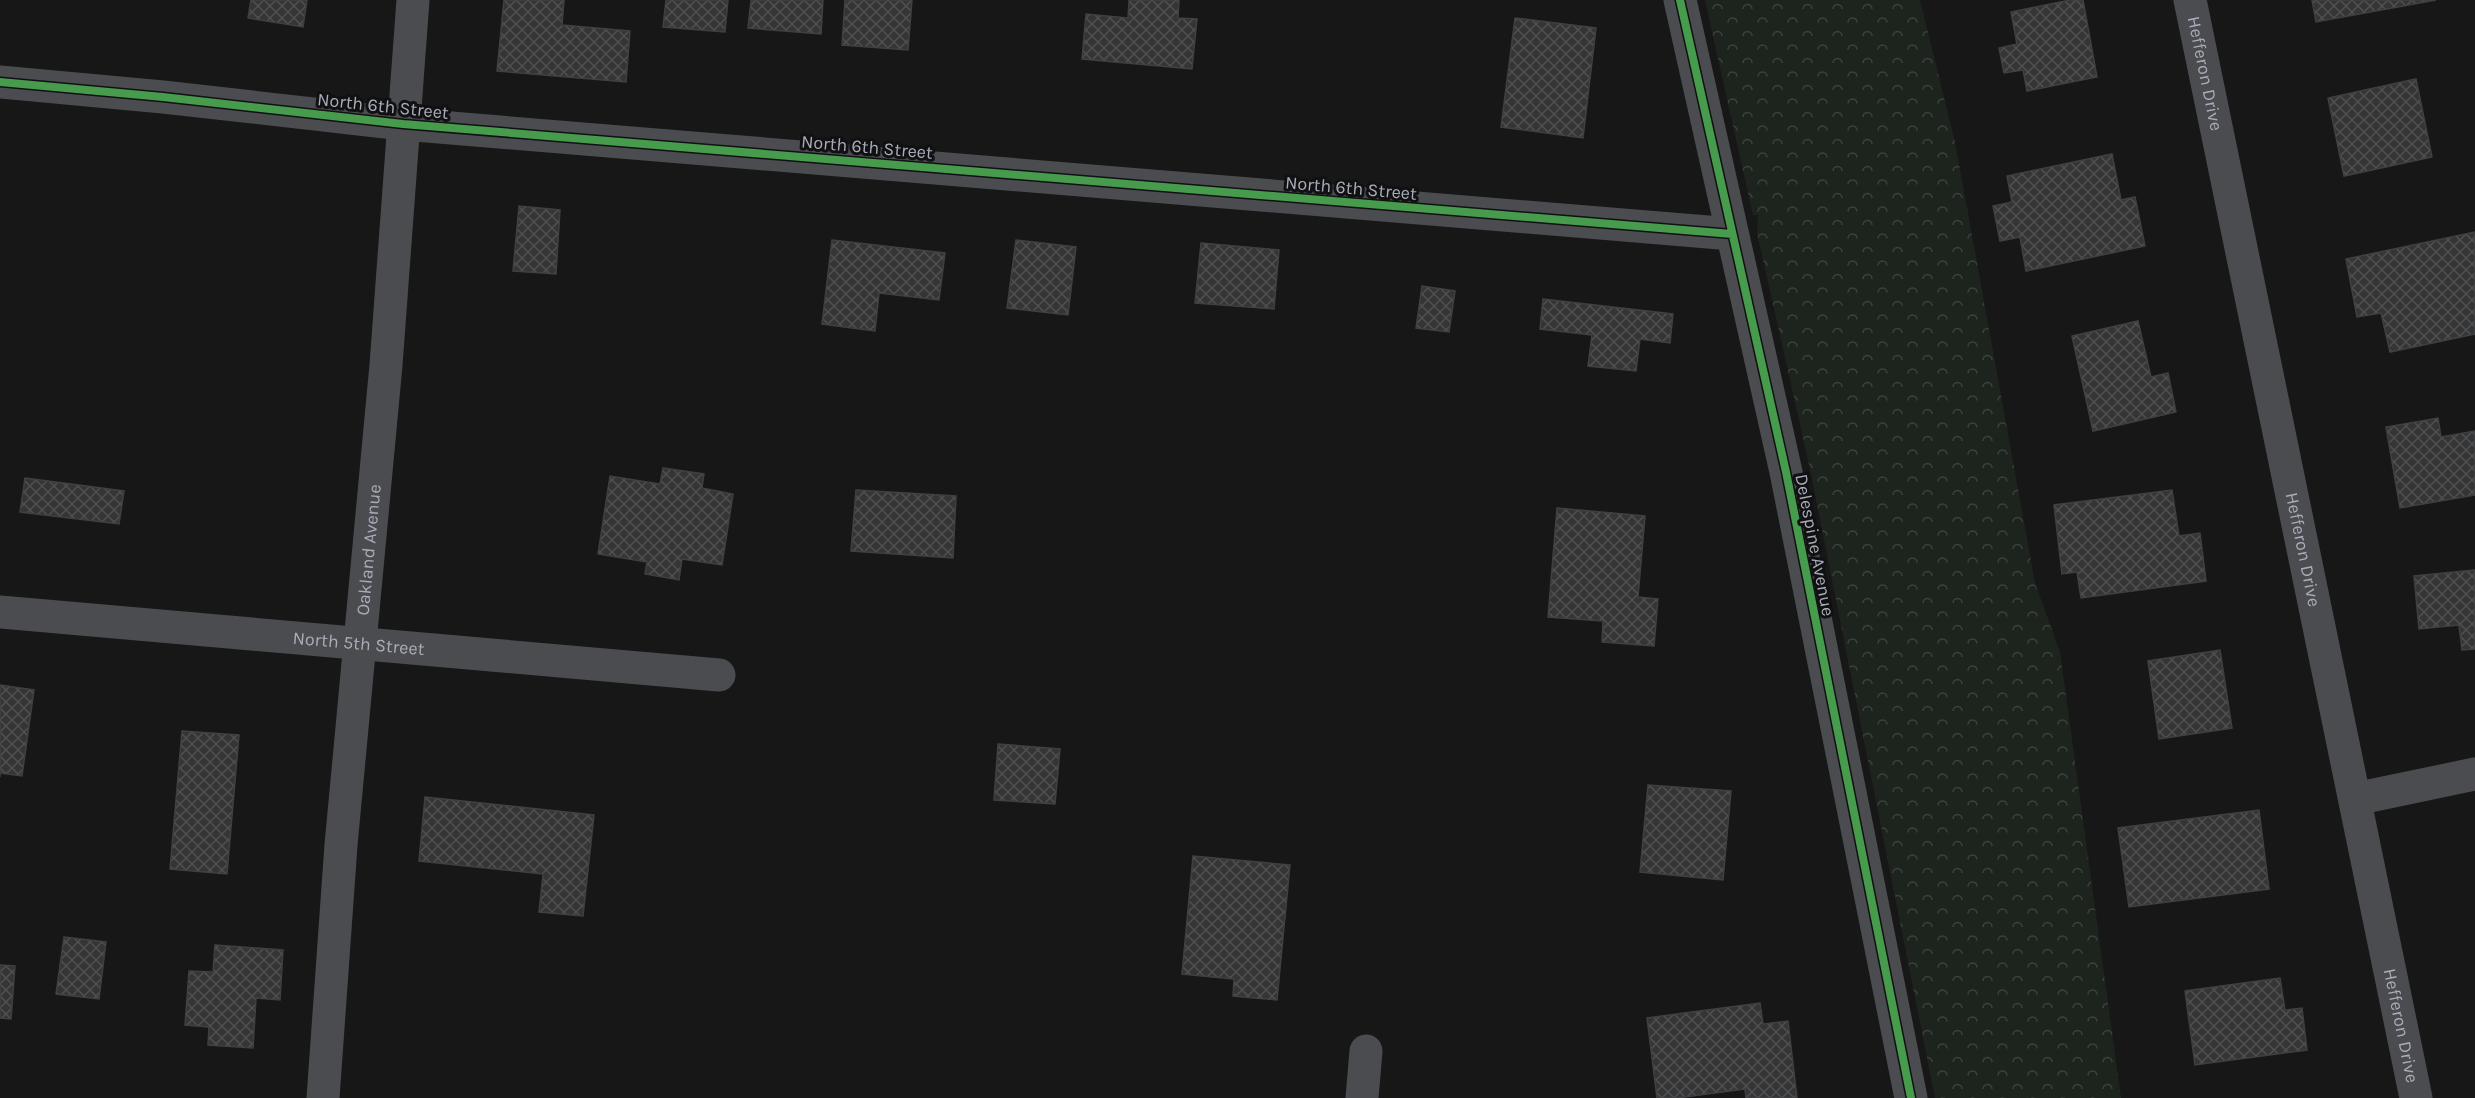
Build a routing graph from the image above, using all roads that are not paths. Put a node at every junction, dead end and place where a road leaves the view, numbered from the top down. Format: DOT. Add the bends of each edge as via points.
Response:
graph roads {
  1 [pos="414,0"];
  2 [pos="1680,0"];
  3 [pos="2190,0"];
  4 [pos="0,82"];
  5 [pos="402,124"];
  6 [pos="1732,234"];
  7 [pos="0,612"];
  8 [pos="360,644"];
  9 [pos="719,675"];
  10 [pos="2475,774"];
  11 [pos="2355,799"];
  12 [pos="1366,1051"];
  13 [pos="323,1098"];
  14 [pos="1362,1098"];
  15 [pos="1911,1098"];
  16 [pos="2416,1098"];
  1 -- 5 [label="street, Oakland Avenue"];
  2 -- 6 [label="street, Delespine Avenue"];
  3 -- 11 [label="street, Hefferon Drive"];
  4 -- 5 [label="street, North 6th Street"];
  5 -- 6 [label="street, North 6th Street"];
  5 -- 8 [label="street, Oakland Avenue" via="386,365"];
  6 -- 15 [label="street, Delespine Avenue" via="1786,472"];
  7 -- 8 [label="street, North 5th Street"];
  8 -- 9 [label="street, North 5th Street"];
  8 -- 13 [label="street, Oakland Avenue"];
  10 -- 11 [label="street"];
  11 -- 16 [label="street, Hefferon Drive"];
  12 -- 14 [label="street"];
}
